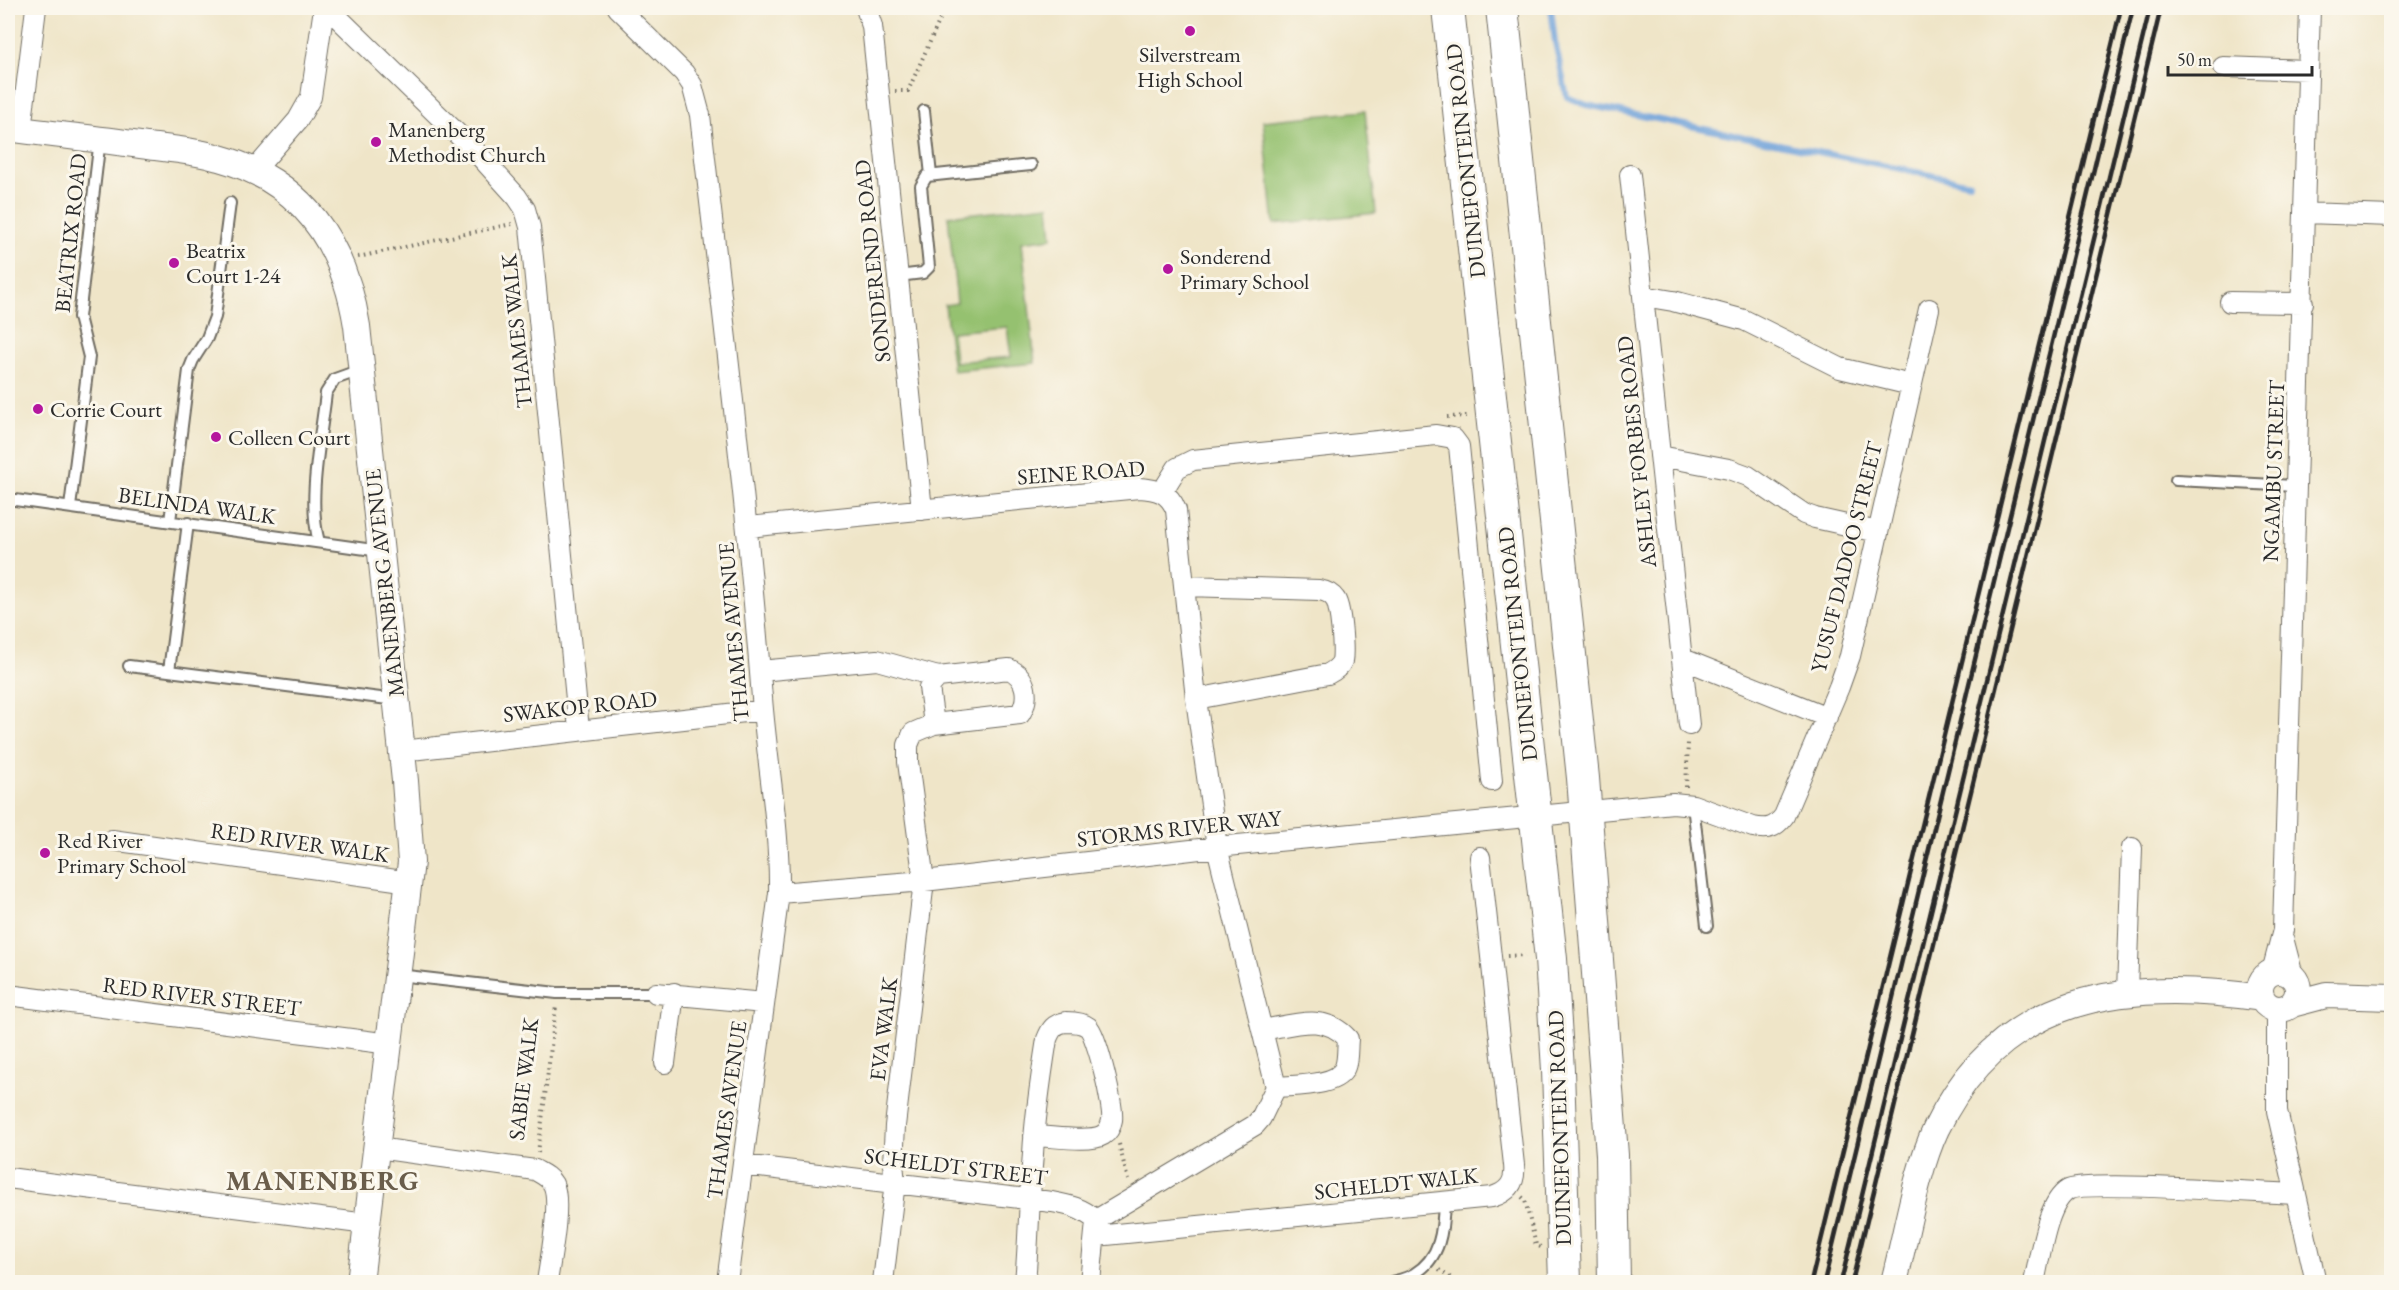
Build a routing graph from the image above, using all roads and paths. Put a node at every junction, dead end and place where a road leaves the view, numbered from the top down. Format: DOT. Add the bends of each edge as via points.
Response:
graph roads {
  1 [pos="36,8"];
  2 [pos="326,8"];
  3 [pos="618,8"];
  4 [pos="866,8"];
  5 [pos="945,8"];
  6 [pos="1448,8"];
  7 [pos="1502,8"];
  8 [pos="2310,8"];
  9 [pos="2223,66"];
  10 [pos="2308,70"];
  11 [pos="878,91"];
  12 [pos="924,111"];
  13 [pos="14,129"];
  14 [pos="100,139"];
  15 [pos="1031,165"];
  16 [pos="254,171"];
  17 [pos="931,175"];
  18 [pos="1630,175"];
  19 [pos="230,203"];
  20 [pos="2305,213"];
  21 [pos="2391,216"];
  22 [pos="528,220"];
  23 [pos="354,258"];
  24 [pos="898,276"];
  25 [pos="1643,296"];
  26 [pos="2230,302"];
  27 [pos="2303,303"];
  28 [pos="1929,309"];
  29 [pos="361,370"];
  30 [pos="1911,385"];
  31 [pos="1660,456"];
  32 [pos="2176,480"];
  33 [pos="2296,486"];
  34 [pos="1162,492"];
  35 [pos="8,499"];
  36 [pos="70,507"];
  37 [pos="922,510"];
  38 [pos="170,521"];
  39 [pos="188,524"];
  40 [pos="748,527"];
  41 [pos="1878,532"];
  42 [pos="319,542"];
  43 [pos="380,551"];
  44 [pos="1185,586"];
  45 [pos="1683,659"];
  46 [pos="129,666"];
  47 [pos="169,670"];
  48 [pos="760,671"];
  49 [pos="938,677"];
  50 [pos="1196,699"];
  51 [pos="396,700"];
  52 [pos="763,710"];
  53 [pos="1827,717"];
  54 [pos="934,724"];
  55 [pos="579,730"];
  56 [pos="1688,730"];
  57 [pos="402,751"];
  58 [pos="1492,781"];
  59 [pos="1689,798"];
  60 [pos="1585,811"];
  61 [pos="1535,816"];
  62 [pos="112,840"];
  63 [pos="1217,847"];
  64 [pos="2132,848"];
  65 [pos="1480,857"];
  66 [pos="924,881"];
  67 [pos="410,882"];
  68 [pos="779,893"];
  69 [pos="1707,926"];
  70 [pos="398,975"];
  71 [pos="2279,989"];
  72 [pos="2127,992"];
  73 [pos="557,993"];
  74 [pos="665,993"];
  75 [pos="8,995"];
  76 [pos="2391,997"];
  77 [pos="764,1003"];
  78 [pos="1263,1030"];
  79 [pos="390,1044"];
  80 [pos="665,1063"];
  81 [pos="1276,1087"];
  82 [pos="1034,1136"];
  83 [pos="377,1148"];
  84 [pos="743,1165"];
  85 [pos="535,1170"];
  86 [pos="8,1178"];
  87 [pos="895,1182"];
  88 [pos="2296,1194"];
  89 [pos="1032,1200"];
  90 [pos="1525,1200"];
  91 [pos="1444,1202"];
  92 [pos="367,1224"];
  93 [pos="1096,1228"];
  94 [pos="1542,1248"];
  95 [pos="1428,1262"];
  96 [pos="360,1282"];
  97 [pos="547,1282"];
  98 [pos="727,1282"];
  99 [pos="883,1282"];
  100 [pos="1024,1282"];
  101 [pos="1090,1282"];
  102 [pos="1392,1282"];
  103 [pos="1457,1282"];
  104 [pos="1565,1282"];
  105 [pos="1614,1282"];
  106 [pos="1894,1282"];
  107 [pos="2034,1282"];
  108 [pos="2316,1282"];
  1 -- 13 [label="street"];
  2 -- 16 [label="street, THAMES WALK" via="311,97 298,120"];
  2 -- 22 [label="street, THAMES WALK" via="478,154 517,197"];
  3 -- 40 [label="street, THAMES AVENUE" via="684,73 697,99"];
  4 -- 11 [label="street, SONDEREND ROAD" via="872,26"];
  5 -- 11 [label="path" via="908,91"];
  6 -- 61 [label="main road, DUINEFONTEIN ROAD"];
  7 -- 60 [label="main road"];
  8 -- 10 [label="street, NGAMBU STREET"];
  9 -- 10 [label="street"];
  10 -- 20 [label="street, NGAMBU STREET"];
  11 -- 24 [label="street, SONDEREND ROAD"];
  12 -- 17 [label="lane"];
  13 -- 14 [label="street, MANENBERG AVENUE"];
  14 -- 16 [label="street, MANENBERG AVENUE" via="198,153"];
  14 -- 36 [label="lane, BEATRIX ROAD" via="79,317 89,357"];
  15 -- 17 [label="lane"];
  16 -- 29 [label="street, MANENBERG AVENUE" via="304,207 338,254 353,301"];
  17 -- 24 [label="lane" via="921,186 929,267 923,273"];
  18 -- 25 [label="street, ASHLEY FORBES ROAD"];
  19 -- 38 [label="lane" via="215,317 189,370"];
  20 -- 21 [label="street"];
  20 -- 27 [label="street, NGAMBU STREET"];
  22 -- 23 [label="path"];
  22 -- 55 [label="street, THAMES WALK"];
  24 -- 37 [label="street, SONDEREND ROAD"];
  25 -- 30 [label="street" via="1744,320 1840,368"];
  25 -- 31 [label="street, ASHLEY FORBES ROAD"];
  26 -- 27 [label="street"];
  27 -- 33 [label="street, NGAMBU STREET"];
  28 -- 30 [label="street, YUSUF DADOO STREET"];
  29 -- 42 [label="lane" via="334,379 326,393 314,504"];
  29 -- 43 [label="street, MANENBERG AVENUE"];
  30 -- 41 [label="street, YUSUF DADOO STREET"];
  31 -- 41 [label="street" via="1729,469 1748,476 1804,514"];
  31 -- 45 [label="street, ASHLEY FORBES ROAD"];
  32 -- 33 [label="lane"];
  33 -- 71 [label="street, NGAMBU STREET"];
  34 -- 37 [label="street, SEINE ROAD" via="1139,488"];
  34 -- 44 [label="street, SEINE ROAD" via="1176,510"];
  34 -- 58 [label="street" via="1177,468 1193,460 1436,435 1453,438 1459,446"];
  35 -- 36 [label="lane, BELINDA WALK"];
  36 -- 38 [label="lane, BELINDA WALK"];
  37 -- 40 [label="street, SEINE ROAD"];
  38 -- 39 [label="lane, BELINDA WALK"];
  39 -- 42 [label="lane, BELINDA WALK"];
  39 -- 47 [label="lane"];
  40 -- 48 [label="street, THAMES AVENUE"];
  41 -- 53 [label="street, YUSUF DADOO STREET" via="1850,656"];
  42 -- 43 [label="lane, BELINDA WALK"];
  43 -- 51 [label="street, MANENBERG AVENUE"];
  44 -- 50 [label="street, SEINE ROAD"];
  44 -- 50 [label="street" via="1319,590 1328,592 1338,605 1342,651 1337,669 1328,674"];
  45 -- 53 [label="street"];
  45 -- 56 [label="street, ASHLEY FORBES ROAD"];
  46 -- 47 [label="lane"];
  47 -- 51 [label="lane"];
  48 -- 49 [label="street" via="877,660"];
  48 -- 52 [label="street, THAMES AVENUE"];
  49 -- 54 [label="street" via="929,687"];
  49 -- 54 [label="street" via="1009,669 1023,679 1026,704 1020,714 1008,717"];
  50 -- 63 [label="street, SEINE ROAD"];
  51 -- 57 [label="street, MANENBERG AVENUE"];
  52 -- 55 [label="street, SWAKOP ROAD"];
  52 -- 68 [label="street, THAMES AVENUE" via="778,845"];
  53 -- 59 [label="street, YUSUF DADOO STREET" via="1778,824 1763,829 1753,827"];
  54 -- 66 [label="street, EVA WALK" via="913,733 908,745"];
  55 -- 57 [label="street, SWAKOP ROAD"];
  56 -- 59 [label="path"];
  57 -- 67 [label="street, MANENBERG AVENUE" via="411,845"];
  59 -- 60 [label="street, YUSUF DADOO STREET"];
  59 -- 69 [label="lane"];
  60 -- 61 [label="street, STORMS RIVER WAY"];
  60 -- 105 [label="main road" via="1612,1144"];
  61 -- 63 [label="street, STORMS RIVER WAY"];
  61 -- 104 [label="main road, DUINEFONTEIN ROAD" via="1551,958"];
  62 -- 67 [label="street, RED RIVER WALK"];
  63 -- 66 [label="street, STORMS RIVER WAY"];
  63 -- 78 [label="street, SEINE ROAD"];
  64 -- 72 [label="street"];
  65 -- 91 [label="street, SCHELDT WALK" via="1515,1173 1503,1194"];
  66 -- 68 [label="street, STORMS RIVER WAY"];
  66 -- 87 [label="street, EVA WALK" via="895,1126"];
  67 -- 70 [label="street, MANENBERG AVENUE"];
  68 -- 77 [label="street, THAMES AVENUE"];
  70 -- 73 [label="lane"];
  70 -- 79 [label="street, MANENBERG AVENUE"];
  71 -- 72 [label="street" via="2229,994"];
  71 -- 76 [label="street"];
  71 -- 88 [label="street, NGAMBU STREET" via="2277,1111"];
  72 -- 106 [label="street" via="2079,1002 2028,1024 1992,1052 1961,1085 1927,1152"];
  73 -- 74 [label="lane"];
  73 -- 85 [label="path, SABIE WALK"];
  74 -- 77 [label="street"];
  74 -- 80 [label="street"];
  75 -- 79 [label="street, RED RIVER STREET"];
  77 -- 84 [label="street, THAMES AVENUE"];
  78 -- 81 [label="street, SEINE ROAD"];
  78 -- 81 [label="street" via="1314,1022 1331,1024 1347,1039 1346,1066 1341,1075 1331,1081"];
  79 -- 83 [label="street, MANENBERG AVENUE"];
  81 -- 93 [label="street" via="1255,1125"];
  82 -- 82 [label="street" via="1095,1138 1109,1128 1111,1109 1099,1052 1094,1035 1080,1023 1059,1024 1047,1039"];
  82 -- 89 [label="street"];
  83 -- 85 [label="street, SABIE WALK"];
  83 -- 92 [label="street, MANENBERG AVENUE"];
  84 -- 87 [label="street, SCHELDT STREET"];
  84 -- 98 [label="street, THAMES AVENUE"];
  85 -- 97 [label="street, SABIE WALK" via="547,1177 556,1193"];
  86 -- 92 [label="street"];
  87 -- 89 [label="street, SCHELDT STREET"];
  87 -- 99 [label="street, EVA WALK"];
  88 -- 107 [label="street" via="2080,1186 2068,1190 2051,1212"];
  88 -- 108 [label="street, NGAMBU STREET"];
  89 -- 93 [label="street, SCHELDT STREET" via="1085,1211"];
  89 -- 100 [label="street"];
  90 -- 94 [label="path" via="1536,1245"];
  91 -- 93 [label="street, SCHELDT WALK"];
  91 -- 95 [label="lane" via="1439,1245"];
  92 -- 96 [label="street, MANENBERG AVENUE"];
  93 -- 101 [label="street"];
  95 -- 102 [label="lane" via="1414,1275"];
  95 -- 103 [label="path"];
}
